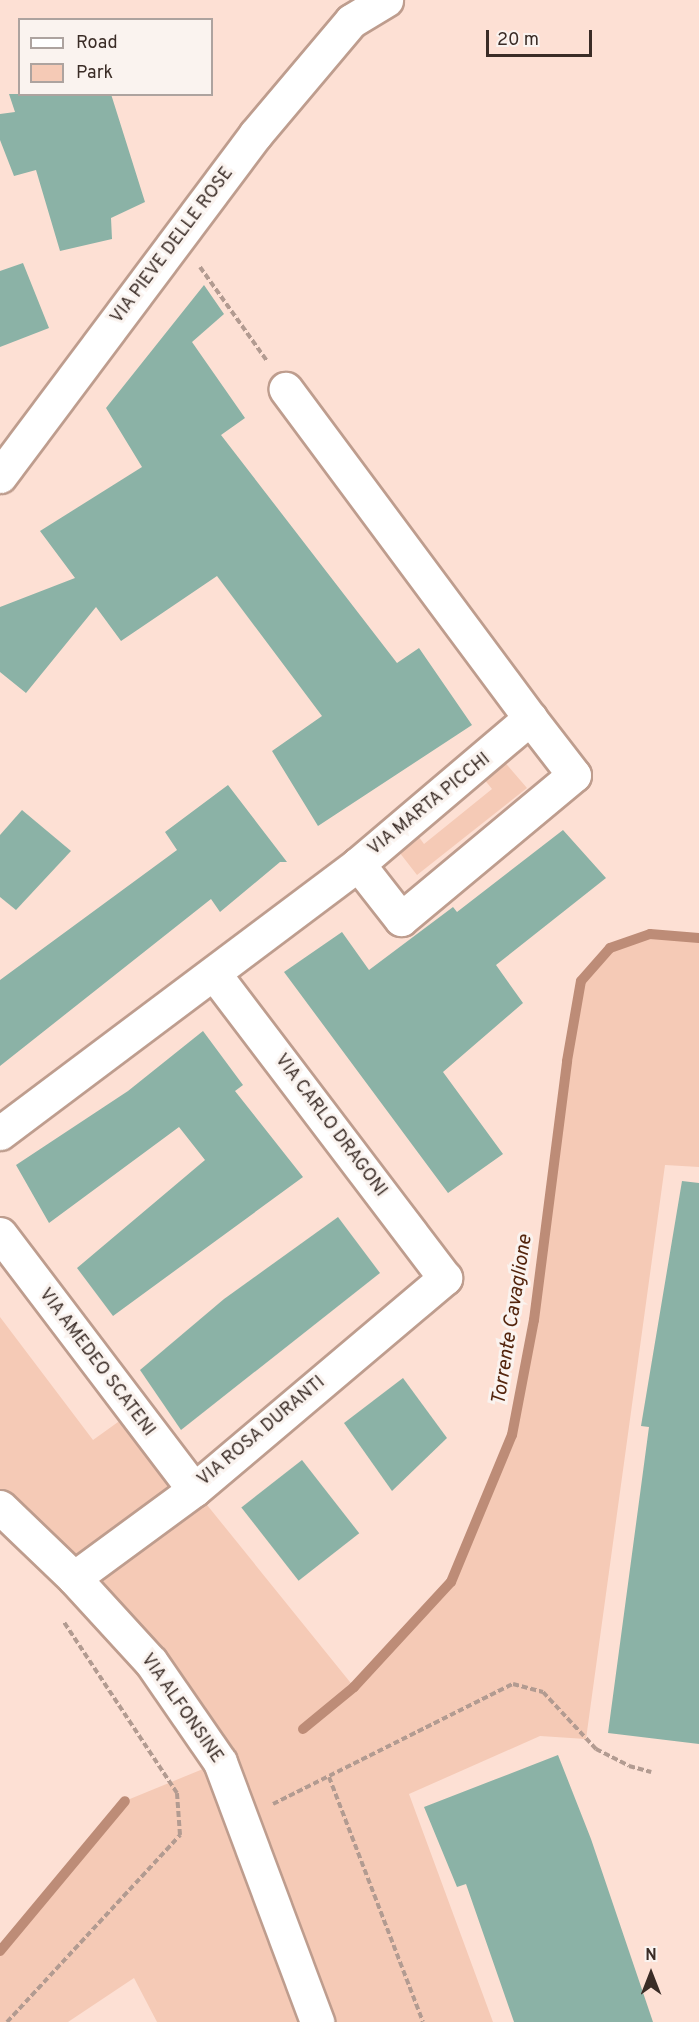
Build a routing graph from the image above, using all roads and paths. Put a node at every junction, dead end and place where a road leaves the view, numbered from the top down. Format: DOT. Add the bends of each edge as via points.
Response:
graph roads {
  1 [pos="386,0"];
  2 [pos="358,10"];
  3 [pos="180,240"];
  4 [pos="286,389"];
  5 [pos="0,476"];
  6 [pos="530,718"];
  7 [pos="358,864"];
  8 [pos="214,974"];
  9 [pos="0,1133"];
  10 [pos="0,1234"];
  11 [pos="445,1278"];
  12 [pos="194,1490"];
  13 [pos="0,1508"];
  14 [pos="74,1578"];
  15 [pos="60,1617"];
  16 [pos="651,1772"];
  17 [pos="329,1777"];
  18 [pos="242,1820"];
  19 [pos="7,2022"];
  20 [pos="317,2022"];
  21 [pos="423,2022"];
  1 -- 2 [label="street, VIA PIEVE DELLE ROSE"];
  2 -- 3 [label="street, VIA PIEVE DELLE ROSE" via="255,135"];
  3 -- 4 [label="path"];
  3 -- 5 [label="street, VIA PIEVE DELLE ROSE"];
  4 -- 6 [label="street"];
  6 -- 7 [label="street, VIA MARTA PICCHI"];
  6 -- 7 [label="street" via="574,775 401,919"];
  7 -- 8 [label="street, VIA MARTA PICCHI"];
  8 -- 9 [label="street, VIA MARTA PICCHI"];
  8 -- 11 [label="street, VIA CARLO DRAGONI"];
  10 -- 12 [label="street, VIA AMEDEO SCATENI"];
  11 -- 12 [label="street, VIA ROSA DURANTI"];
  12 -- 14 [label="street, VIA ROSA DURANTI"];
  13 -- 14 [label="street, VIA ALFONSINE"];
  14 -- 18 [label="street, VIA ALFONSINE" via="151,1662 220,1762"];
  15 -- 19 [label="path" via="177,1793 180,1835"];
  16 -- 17 [label="path" via="628,1766 596,1749 543,1692 513,1684"];
  17 -- 18 [label="path"];
  17 -- 21 [label="path"];
  18 -- 20 [label="street, VIA ALFONSINE"];
}
